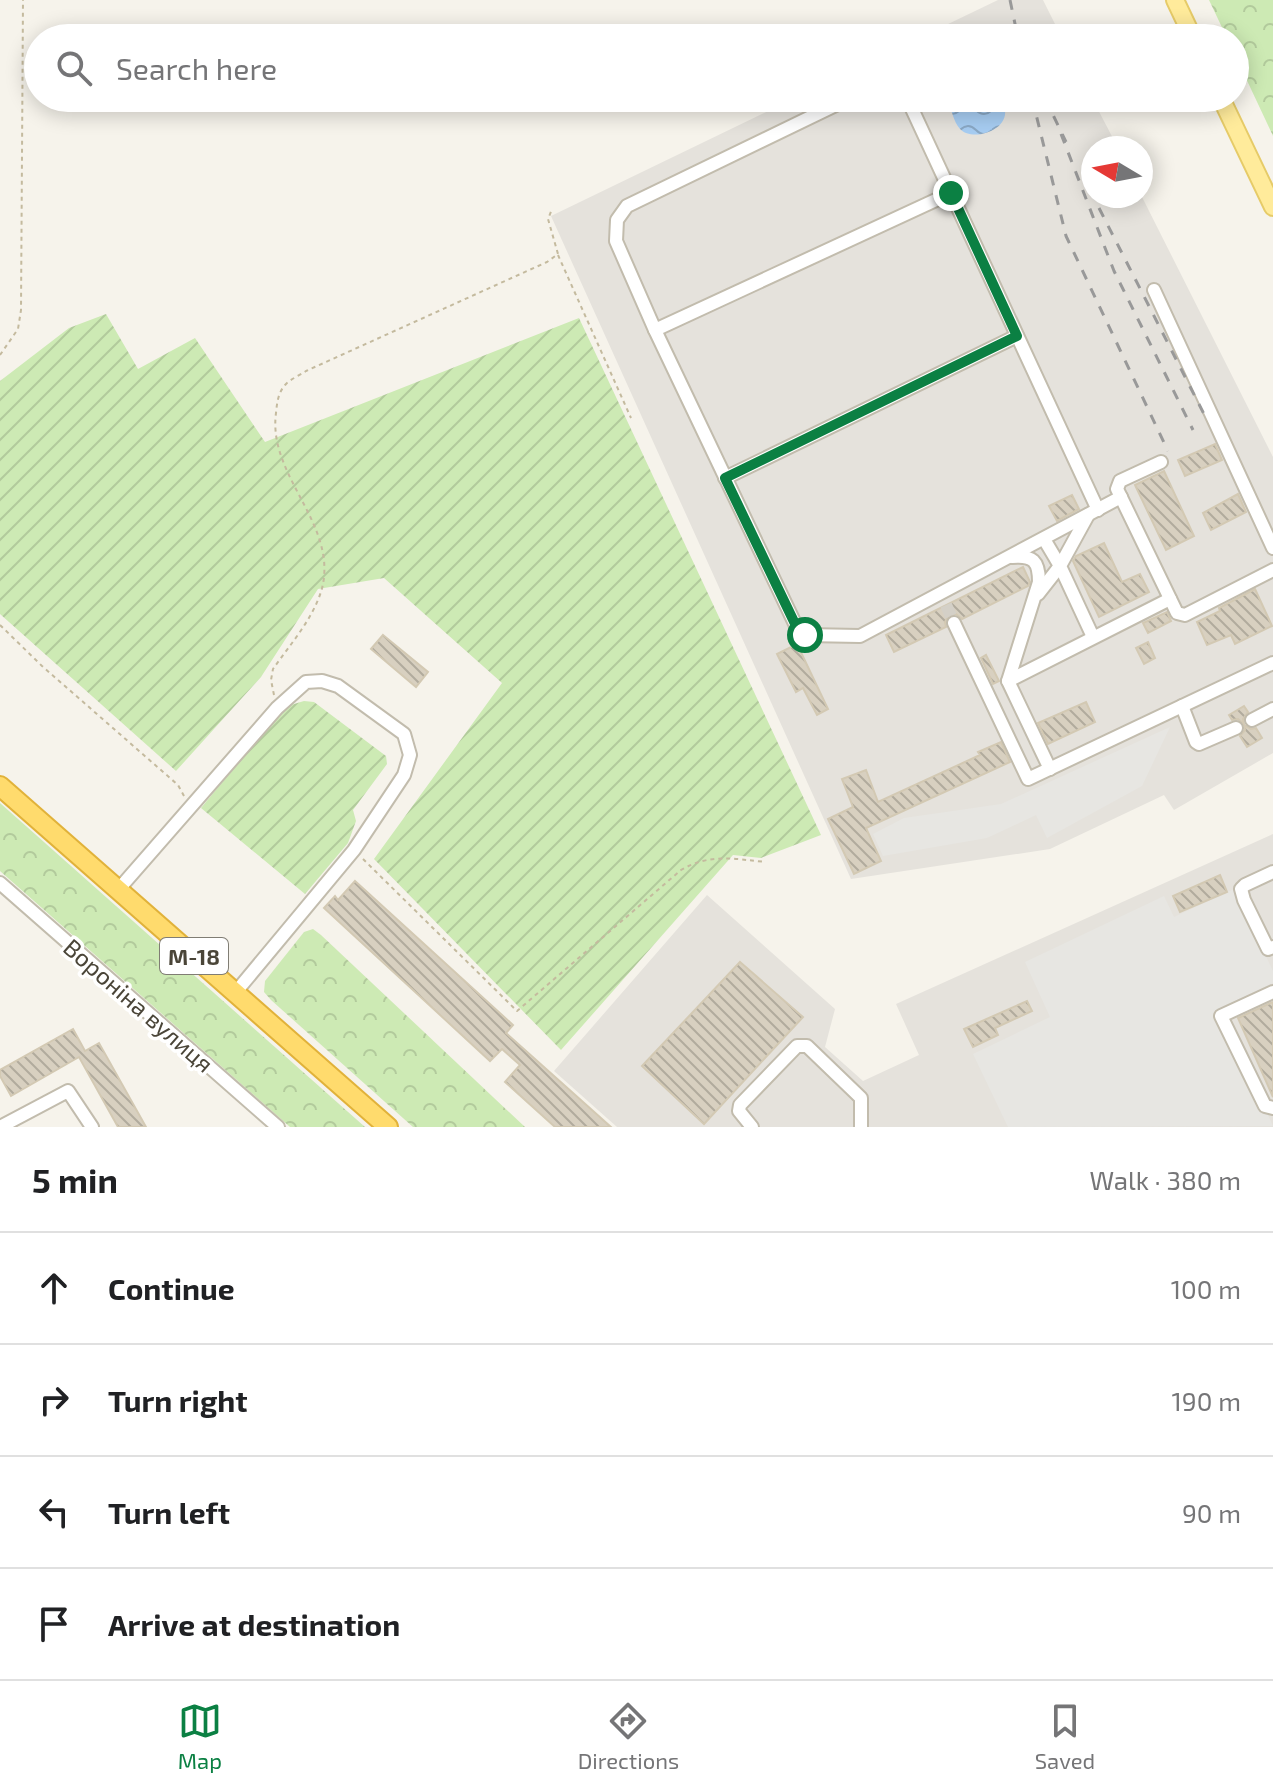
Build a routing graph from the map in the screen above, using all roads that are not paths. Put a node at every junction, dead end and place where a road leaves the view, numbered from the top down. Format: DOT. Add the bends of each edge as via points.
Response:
graph roads {
  1 [pos="1175,0"];
  2 [pos="1186,24"];
  3 [pos="821,112"];
  4 [pos="913,112"];
  5 [pos="1228,112"];
  6 [pos="951,193"];
  7 [pos="1273,207"];
  8 [pos="1154,290"];
  9 [pos="655,330"];
  10 [pos="1017,336"];
  11 [pos="1161,462"];
  12 [pos="725,478"];
  13 [pos="1121,497"];
  14 [pos="1093,512"];
  15 [pos="1044,539"];
  16 [pos="1273,548"];
  17 [pos="1009,558"];
  18 [pos="1060,566"];
  19 [pos="1273,570"];
  20 [pos="1036,597"];
  21 [pos="1170,599"];
  22 [pos="954,623"];
  23 [pos="1093,637"];
  24 [pos="1273,663"];
  25 [pos="1008,681"];
  26 [pos="1182,706"];
  27 [pos="1273,709"];
  28 [pos="1252,720"];
  29 [pos="1236,728"];
  30 [pos="1050,769"];
  31 [pos="0,786"];
  32 [pos="1273,872"];
  33 [pos="0,883"];
  34 [pos="118,890"];
  35 [pos="1273,947"];
  36 [pos="1273,992"];
  37 [pos="235,993"];
  38 [pos="1273,1108"];
  39 [pos="0,1127"];
  40 [pos="92,1127"];
  41 [pos="278,1127"];
  42 [pos="388,1127"];
  43 [pos="752,1127"];
  44 [pos="861,1127"];
  1 -- 2 [label="main road"];
  3 -- 9 [label="street" via="627,206 617,220 616,241"];
  4 -- 6 [label="street"];
  5 -- 7 [label="main road"];
  6 -- 9 [label="street"];
  6 -- 10 [label="street"];
  8 -- 16 [label="street"];
  9 -- 12 [label="street"];
  10 -- 12 [label="street"];
  10 -- 14 [label="street"];
  11 -- 13 [label="street" via="1120,481"];
  12 -- 17 [label="street" via="805,635 860,636 943,599"];
  13 -- 14 [label="street"];
  13 -- 21 [label="street"];
  14 -- 15 [label="street"];
  14 -- 18 [label="street"];
  15 -- 17 [label="street"];
  15 -- 18 [label="street"];
  17 -- 20 [label="street" via="1033,560 1039,569"];
  18 -- 20 [label="street"];
  18 -- 23 [label="street"];
  19 -- 21 [label="street" via="1185,615 1177,613"];
  20 -- 25 [label="street"];
  21 -- 23 [label="street"];
  22 -- 30 [label="street" via="1026,777"];
  23 -- 25 [label="street"];
  24 -- 26 [label="street"];
  25 -- 30 [label="street"];
  26 -- 29 [label="street" via="1199,744"];
  26 -- 30 [label="street"];
  27 -- 28 [label="street"];
  31 -- 34 [label="highway, М-18"];
  32 -- 35 [label="street" via="1241,889 1268,949"];
  33 -- 41 [label="street, Вороніна вулиця"];
  34 -- 37 [label="highway, М-18"];
  34 -- 37 [label="street" via="277,708 306,682 338,686 404,734 410,755 404,775 354,850"];
  36 -- 38 [label="street" via="1221,1016 1265,1106"];
  37 -- 42 [label="highway, М-18"];
  39 -- 40 [label="street" via="68,1091"];
  43 -- 44 [label="street" via="741,1117 740,1105 802,1045 861,1098"];
}
